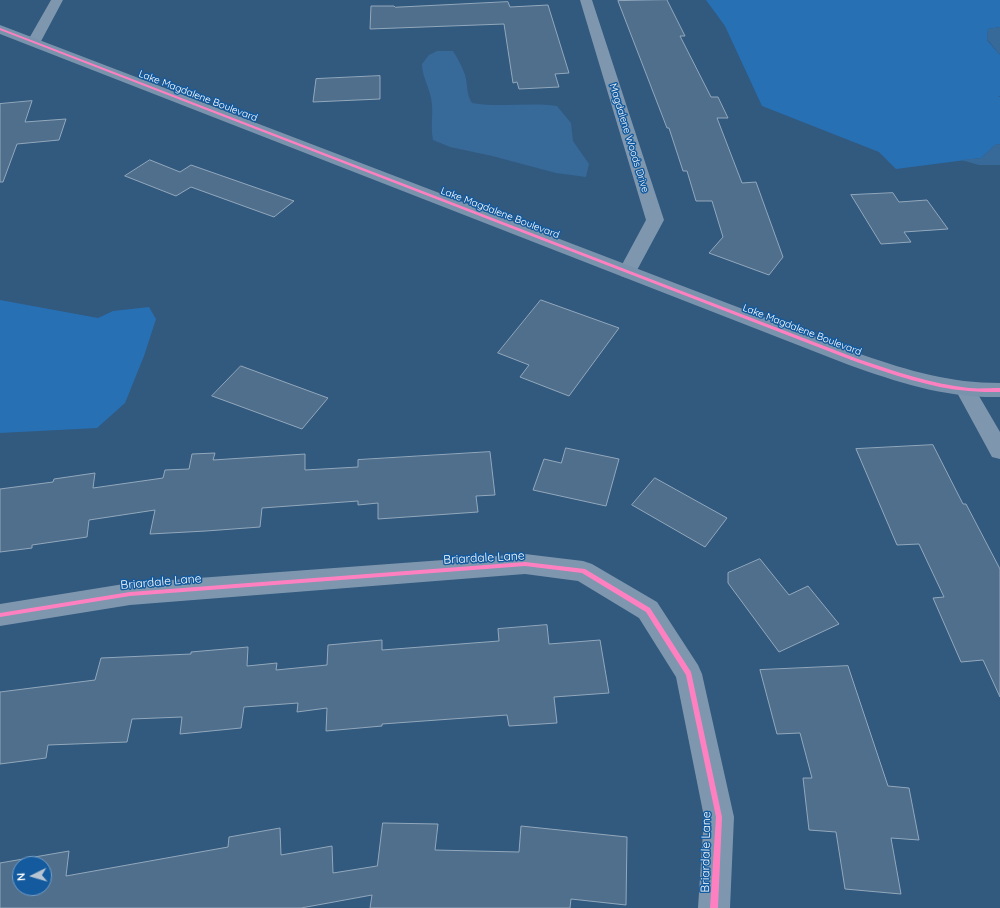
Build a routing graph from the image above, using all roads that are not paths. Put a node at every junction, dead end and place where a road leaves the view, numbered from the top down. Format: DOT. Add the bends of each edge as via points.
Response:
graph roads {
  1 [pos="57,0"];
  2 [pos="586,0"];
  3 [pos="0,29"];
  4 [pos="34,42"];
  5 [pos="627,272"];
  6 [pos="965,389"];
  7 [pos="1000,390"];
  8 [pos="1000,451"];
  9 [pos="0,615"];
  10 [pos="714,908"];
  1 -- 4 [label="street"];
  2 -- 5 [label="street, Magdalene Woods Drive" via="655,220"];
  3 -- 4 [label="street, Lake Magdalene Boulevard"];
  4 -- 5 [label="street, Lake Magdalene Boulevard"];
  5 -- 6 [label="street, Lake Magdalene Boulevard" via="889,372"];
  6 -- 7 [label="street, Lake Magdalene Boulevard"];
  6 -- 8 [label="street"];
  9 -- 10 [label="street, Briardale Lane" via="130,594 524,564 583,571 648,610 689,674 719,817"];
}
